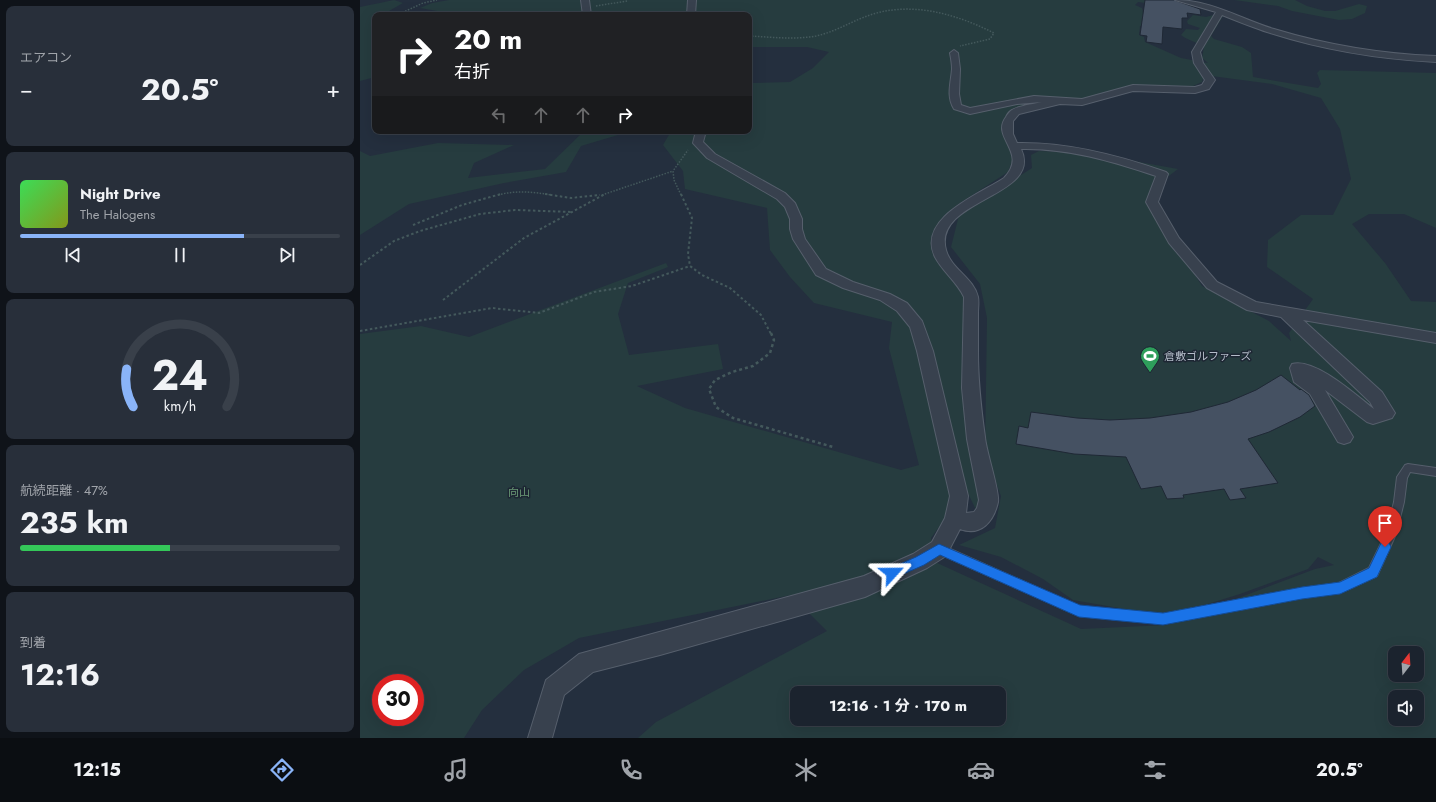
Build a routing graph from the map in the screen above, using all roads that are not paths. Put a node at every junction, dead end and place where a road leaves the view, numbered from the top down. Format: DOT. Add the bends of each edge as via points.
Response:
graph roads {
  1 [pos="692,0"];
  2 [pos="1179,0"];
  3 [pos="1203,3"];
  4 [pos="692,12"];
  5 [pos="1220,12"];
  6 [pos="954,53"];
  7 [pos="1436,59"];
  8 [pos="1060,101"];
  9 [pos="700,137"];
  10 [pos="1014,146"];
  11 [pos="1286,313"];
  12 [pos="1436,338"];
  13 [pos="1344,437"];
  14 [pos="1436,472"];
  15 [pos="955,518"];
  16 [pos="939,549"];
  17 [pos="540,738"];
  1 -- 4 [label="street"];
  2 -- 3 [label="street"];
  3 -- 5 [label="street"];
  5 -- 7 [label="street" via="1272,31 1320,44 1379,55"];
  5 -- 8 [label="street" via="1196,52 1200,66 1210,80 1206,87 1195,90 1133,88 1082,102"];
  6 -- 8 [label="street" via="955,103 962,110 980,110 1034,99"];
  8 -- 10 [label="street" via="1015,112 1008,121 1008,134"];
  9 -- 15 [label="street" via="711,156 781,196 791,206 800,239 821,272 848,285 885,297 902,307 917,325 959,496"];
  10 -- 11 [label="street" via="1053,147 1162,174 1152,202 1174,240 1212,285 1252,306"];
  10 -- 15 [label="street" via="1019,162 1016,171 997,188 946,219 938,243 940,254 965,285 971,297 970,388 976,439 989,500 979,520 966,522"];
  11 -- 12 [label="street"];
  11 -- 13 [label="street" via="1376,397 1386,413 1373,417 1313,372 1298,368 1300,378 1316,389"];
  14 -- 16 [label="lane" via="1408,468 1402,477 1391,534 1373,572 1340,588 1163,619 1079,611"];
  15 -- 16 [label="street"];
  16 -- 17 [label="street" via="920,561 865,586 587,662 554,688"];
}
